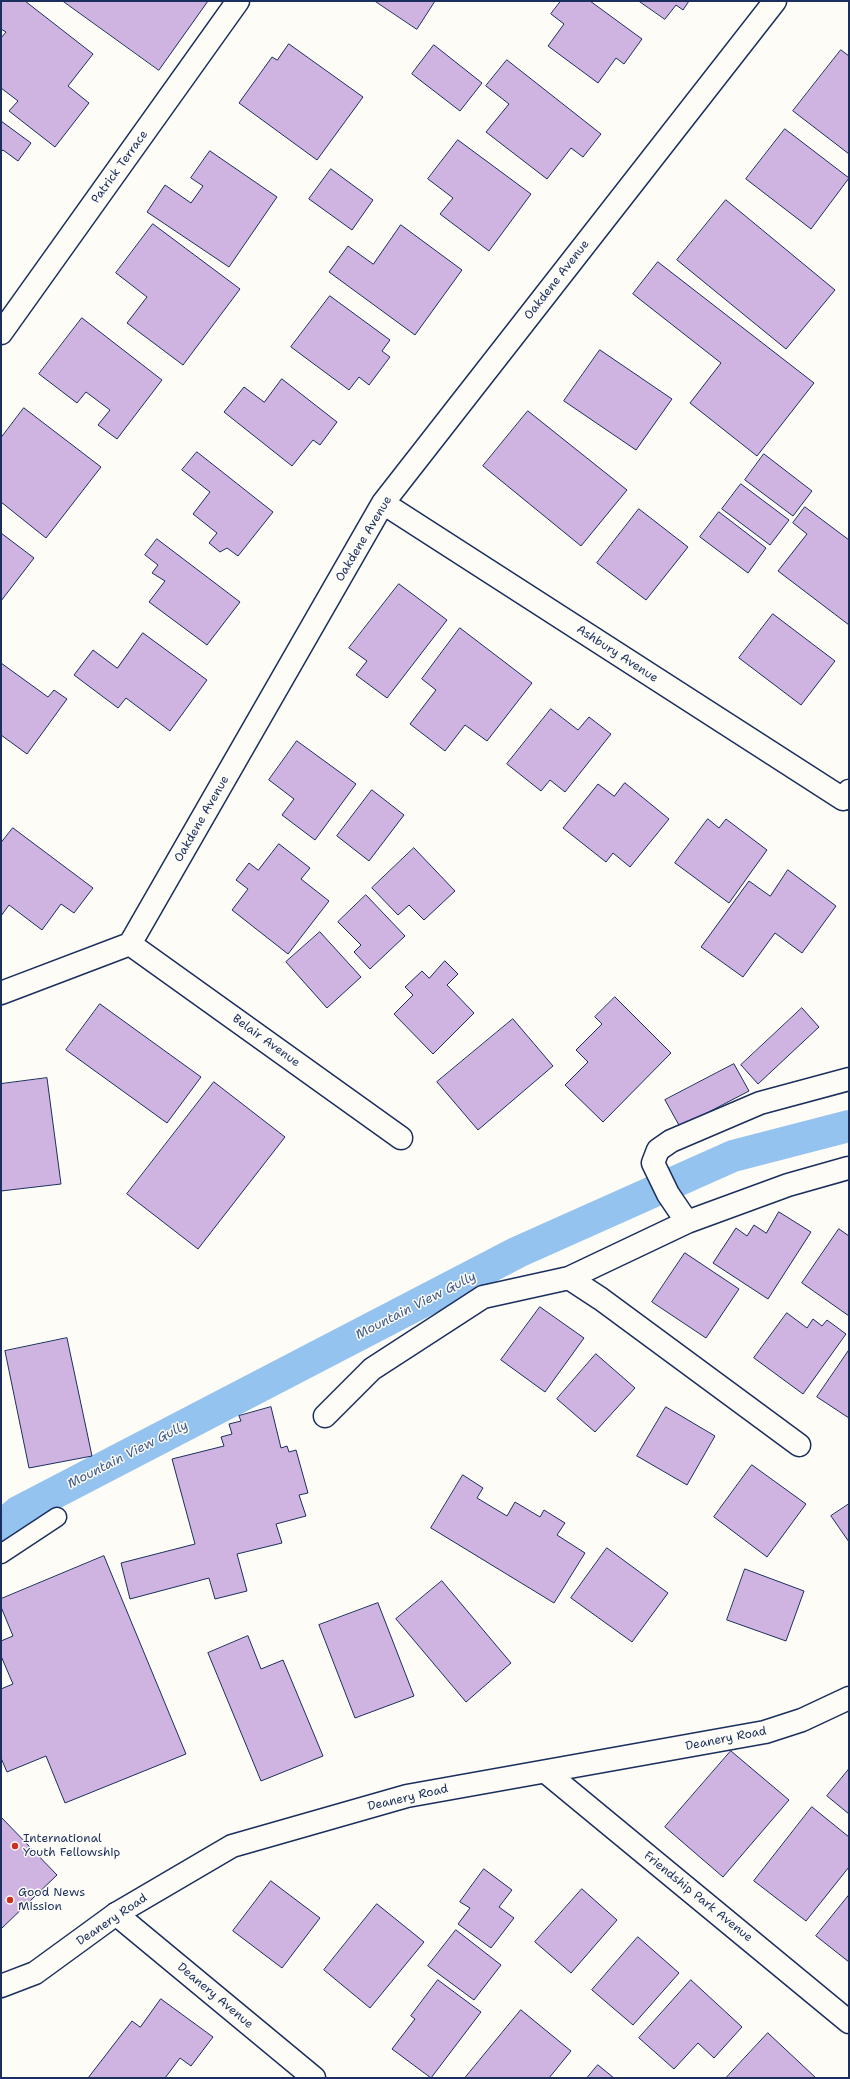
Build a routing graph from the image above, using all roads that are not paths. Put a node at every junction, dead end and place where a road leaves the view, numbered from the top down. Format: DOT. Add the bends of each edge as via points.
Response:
graph roads {
  1 [pos="238,1"];
  2 [pos="775,1"];
  3 [pos="1,333"];
  4 [pos="383,503"];
  5 [pos="849,791"];
  6 [pos="130,944"];
  7 [pos="1,993"];
  8 [pos="849,1079"];
  9 [pos="402,1138"];
  10 [pos="849,1168"];
  11 [pos="687,1222"];
  12 [pos="569,1278"];
  13 [pos="325,1416"];
  14 [pos="799,1445"];
  15 [pos="57,1517"];
  16 [pos="1,1554"];
  17 [pos="849,1698"];
  18 [pos="546,1772"];
  19 [pos="116,1914"];
  20 [pos="1,1986"];
  21 [pos="849,2022"];
  22 [pos="314,2078"];
  1 -- 3 [label="street, Patrick Terrace"];
  2 -- 4 [label="street, Oakdene Avenue"];
  4 -- 5 [label="street, Ashbury Avenue" via="843,799"];
  4 -- 6 [label="street, Oakdene Avenue"];
  6 -- 7 [label="street"];
  6 -- 9 [label="street, Belair Avenue"];
  8 -- 11 [label="street" via="760,1103 671,1141 658,1150 653,1163 668,1194"];
  10 -- 11 [label="street" via="788,1185"];
  11 -- 12 [label="street"];
  12 -- 13 [label="street" via="483,1297 372,1369"];
  12 -- 14 [label="street" via="602,1299"];
  15 -- 16 [label="lane"];
  17 -- 18 [label="street, Deanery Road" via="802,1720 765,1732"];
  18 -- 19 [label="street, Deanery Road" via="407,1796 232,1846"];
  18 -- 21 [label="street, Friendship Park Avenue"];
  19 -- 20 [label="street, Deanery Road" via="35,1973"];
  19 -- 22 [label="street, Deanery Avenue"];
}
